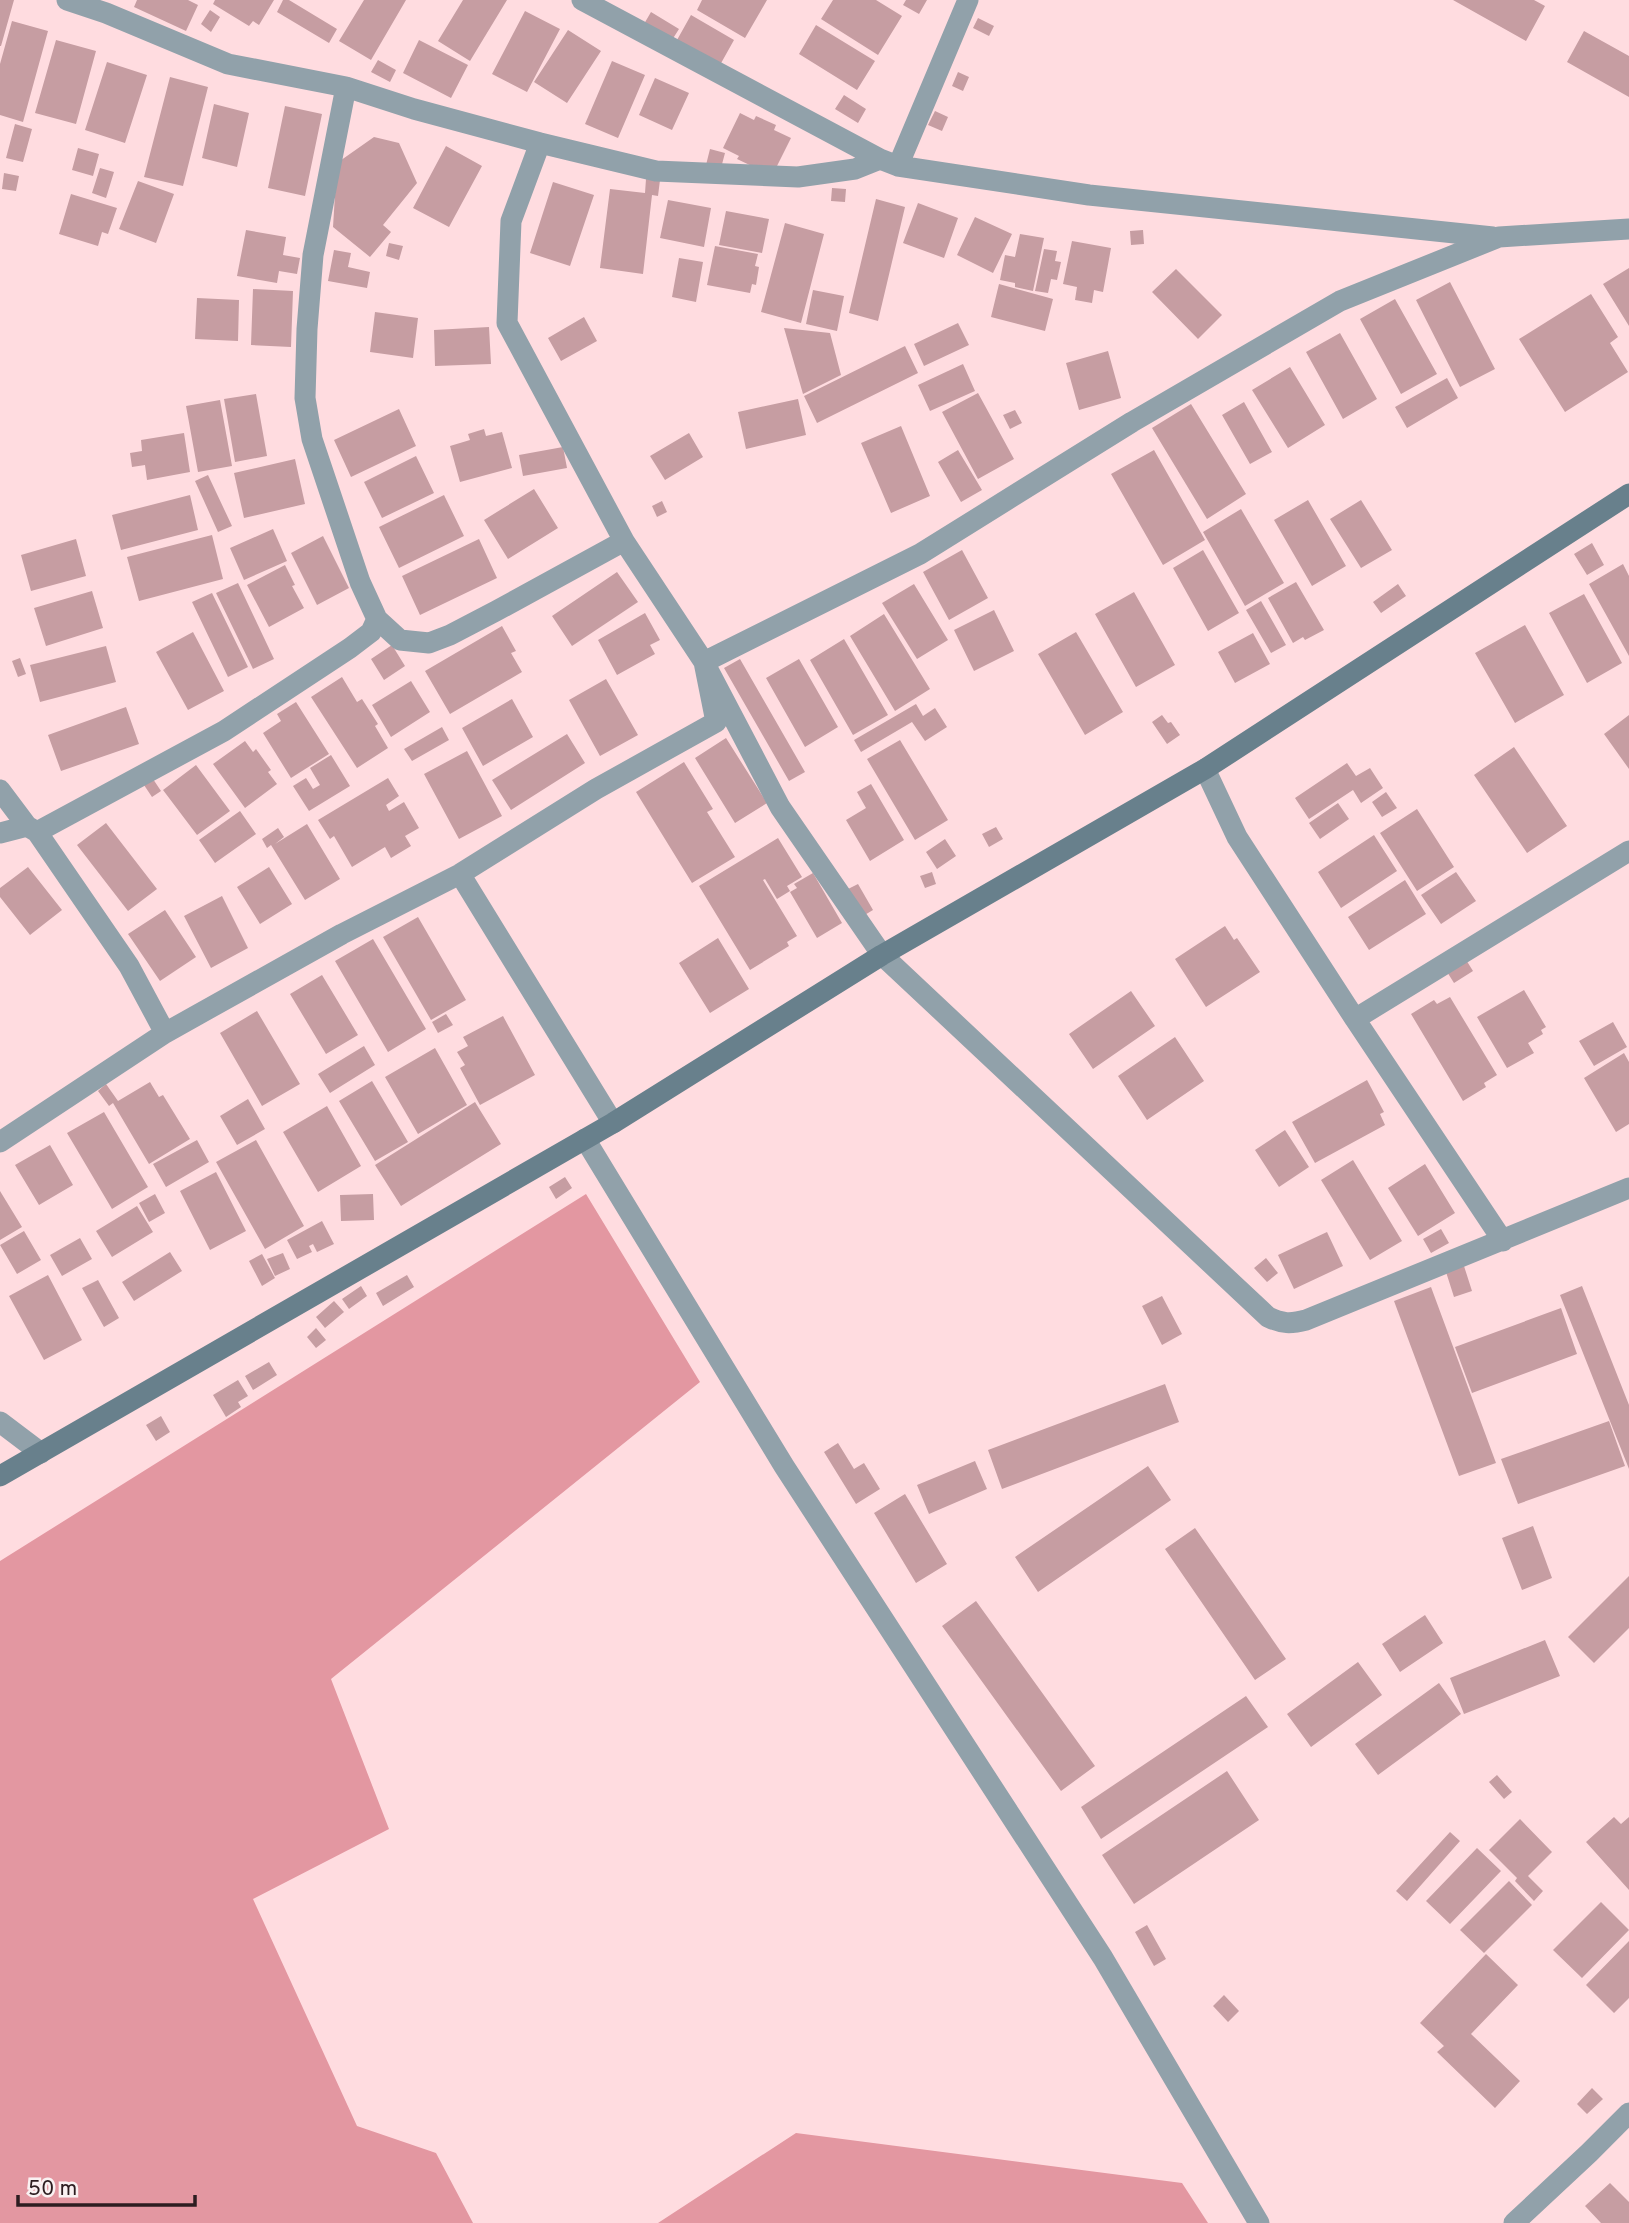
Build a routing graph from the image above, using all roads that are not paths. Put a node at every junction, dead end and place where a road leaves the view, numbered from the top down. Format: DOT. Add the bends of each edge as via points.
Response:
graph roads {
  1 [pos="67,0"];
  2 [pos="582,0"];
  3 [pos="968,0"];
  4 [pos="110,6"];
  5 [pos="346,87"];
  6 [pos="540,144"];
  7 [pos="889,163"];
  8 [pos="1629,229"];
  9 [pos="1499,237"];
  10 [pos="1629,494"];
  11 [pos="624,541"];
  12 [pos="377,619"];
  13 [pos="704,662"];
  14 [pos="1205,769"];
  15 [pos="0,790"];
  16 [pos="32,829"];
  17 [pos="0,833"];
  18 [pos="1629,850"];
  19 [pos="460,874"];
  20 [pos="882,955"];
  21 [pos="1354,1019"];
  22 [pos="165,1033"];
  23 [pos="613,1123"];
  24 [pos="585,1139"];
  25 [pos="0,1142"];
  26 [pos="1629,1188"];
  27 [pos="1503,1241"];
  28 [pos="0,1422"];
  29 [pos="41,1453"];
  30 [pos="0,1476"];
  31 [pos="1629,2113"];
  32 [pos="1259,2223"];
  33 [pos="1514,2223"];
  1 -- 4 [label="street"];
  2 -- 7 [label="street"];
  3 -- 7 [label="street"];
  4 -- 5 [label="street" via="228,64"];
  5 -- 6 [label="street"];
  5 -- 12 [label="street" via="313,255 305,398 312,439"];
  6 -- 7 [label="street" via="656,171 798,177"];
  6 -- 11 [label="street" via="511,221 507,323"];
  7 -- 9 [label="street" via="1090,195"];
  8 -- 9 [label="street"];
  9 -- 13 [label="street" via="1340,301 1132,422 920,554"];
  10 -- 14 [label="main road"];
  11 -- 12 [label="street" via="429,643 400,640"];
  11 -- 13 [label="street"];
  12 -- 16 [label="street" via="371,632 350,648 224,731"];
  13 -- 19 [label="street" via="716,722"];
  13 -- 20 [label="street" via="780,807"];
  14 -- 20 [label="main road"];
  14 -- 21 [label="street" via="1237,837"];
  15 -- 16 [label="street"];
  16 -- 17 [label="street"];
  16 -- 22 [label="street" via="130,966"];
  18 -- 21 [label="street"];
  19 -- 22 [label="street"];
  19 -- 23 [label="street"];
  20 -- 23 [label="main road"];
  20 -- 27 [label="street" via="1278,1322 1306,1320"];
  21 -- 27 [label="street"];
  22 -- 25 [label="street"];
  23 -- 24 [label="main road"];
  24 -- 29 [label="main road"];
  24 -- 32 [label="street" via="784,1466 1103,1958"];
  26 -- 27 [label="street"];
  28 -- 29 [label="street"];
  29 -- 30 [label="main road"];
  31 -- 33 [label="street"];
}
